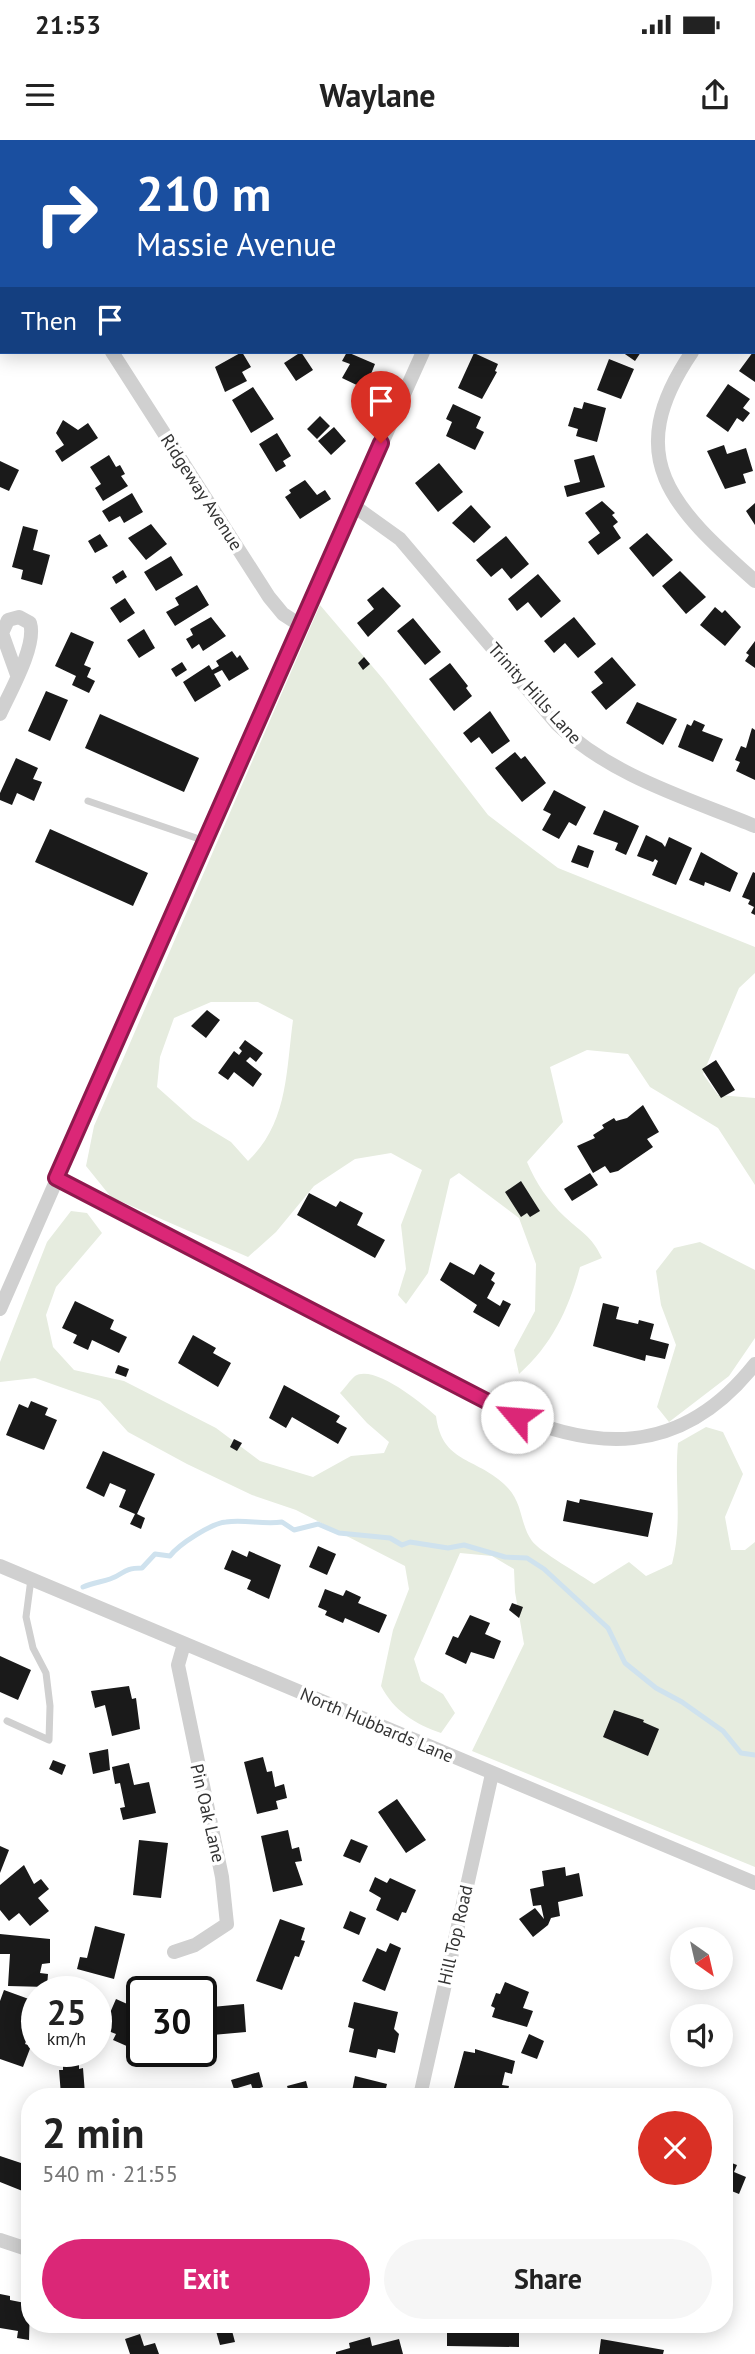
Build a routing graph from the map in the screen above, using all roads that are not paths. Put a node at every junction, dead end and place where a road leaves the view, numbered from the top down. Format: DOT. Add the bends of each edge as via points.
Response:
graph roads {
  1 [pos="112,354"];
  2 [pos="422,354"];
  3 [pos="691,354"];
  4 [pos="354,506"];
  5 [pos="755,581"];
  6 [pos="300,625"];
  7 [pos="17,675"];
  8 [pos="0,714"];
  9 [pos="88,801"];
  10 [pos="755,826"];
  11 [pos="205,841"];
  12 [pos="56,1178"];
  13 [pos="0,1309"];
  14 [pos="755,1364"];
  15 [pos="0,1566"];
  16 [pos="31,1579"];
  17 [pos="184,1644"];
  18 [pos="7,1721"];
  19 [pos="492,1774"];
  20 [pos="755,1883"];
  21 [pos="174,1952"];
  22 [pos="422,2088"];
  23 [pos="0,2240"];
  24 [pos="21,2247"];
  1 -- 6 [label="street, Ridgeway Avenue" via="269,597 282,614"];
  2 -- 4 [label="street"];
  3 -- 5 [label="street" via="661,410 656,441 660,468 670,490 695,522"];
  4 -- 6 [label="street"];
  4 -- 10 [label="street, Trinity Hills Lane" via="400,539 557,724 584,748 615,768"];
  6 -- 11 [label="street"];
  7 -- 8 [label="street"];
  9 -- 11 [label="lane"];
  11 -- 12 [label="street"];
  12 -- 13 [label="street"];
  12 -- 14 [label="street" via="493,1405 570,1436 622,1440 666,1431 716,1403"];
  15 -- 16 [label="street, North Hubbards Lane"];
  16 -- 17 [label="street, North Hubbards Lane"];
  16 -- 18 [label="lane" via="26,1617 33,1648 46,1673 49,1740"];
  17 -- 19 [label="street, North Hubbards Lane"];
  17 -- 21 [label="street, Pin Oak Lane" via="178,1665 222,1877 227,1924 195,1945"];
  19 -- 20 [label="street, North Hubbards Lane"];
  19 -- 22 [label="street, Hill Top Road"];
  23 -- 24 [label="street"];
}
